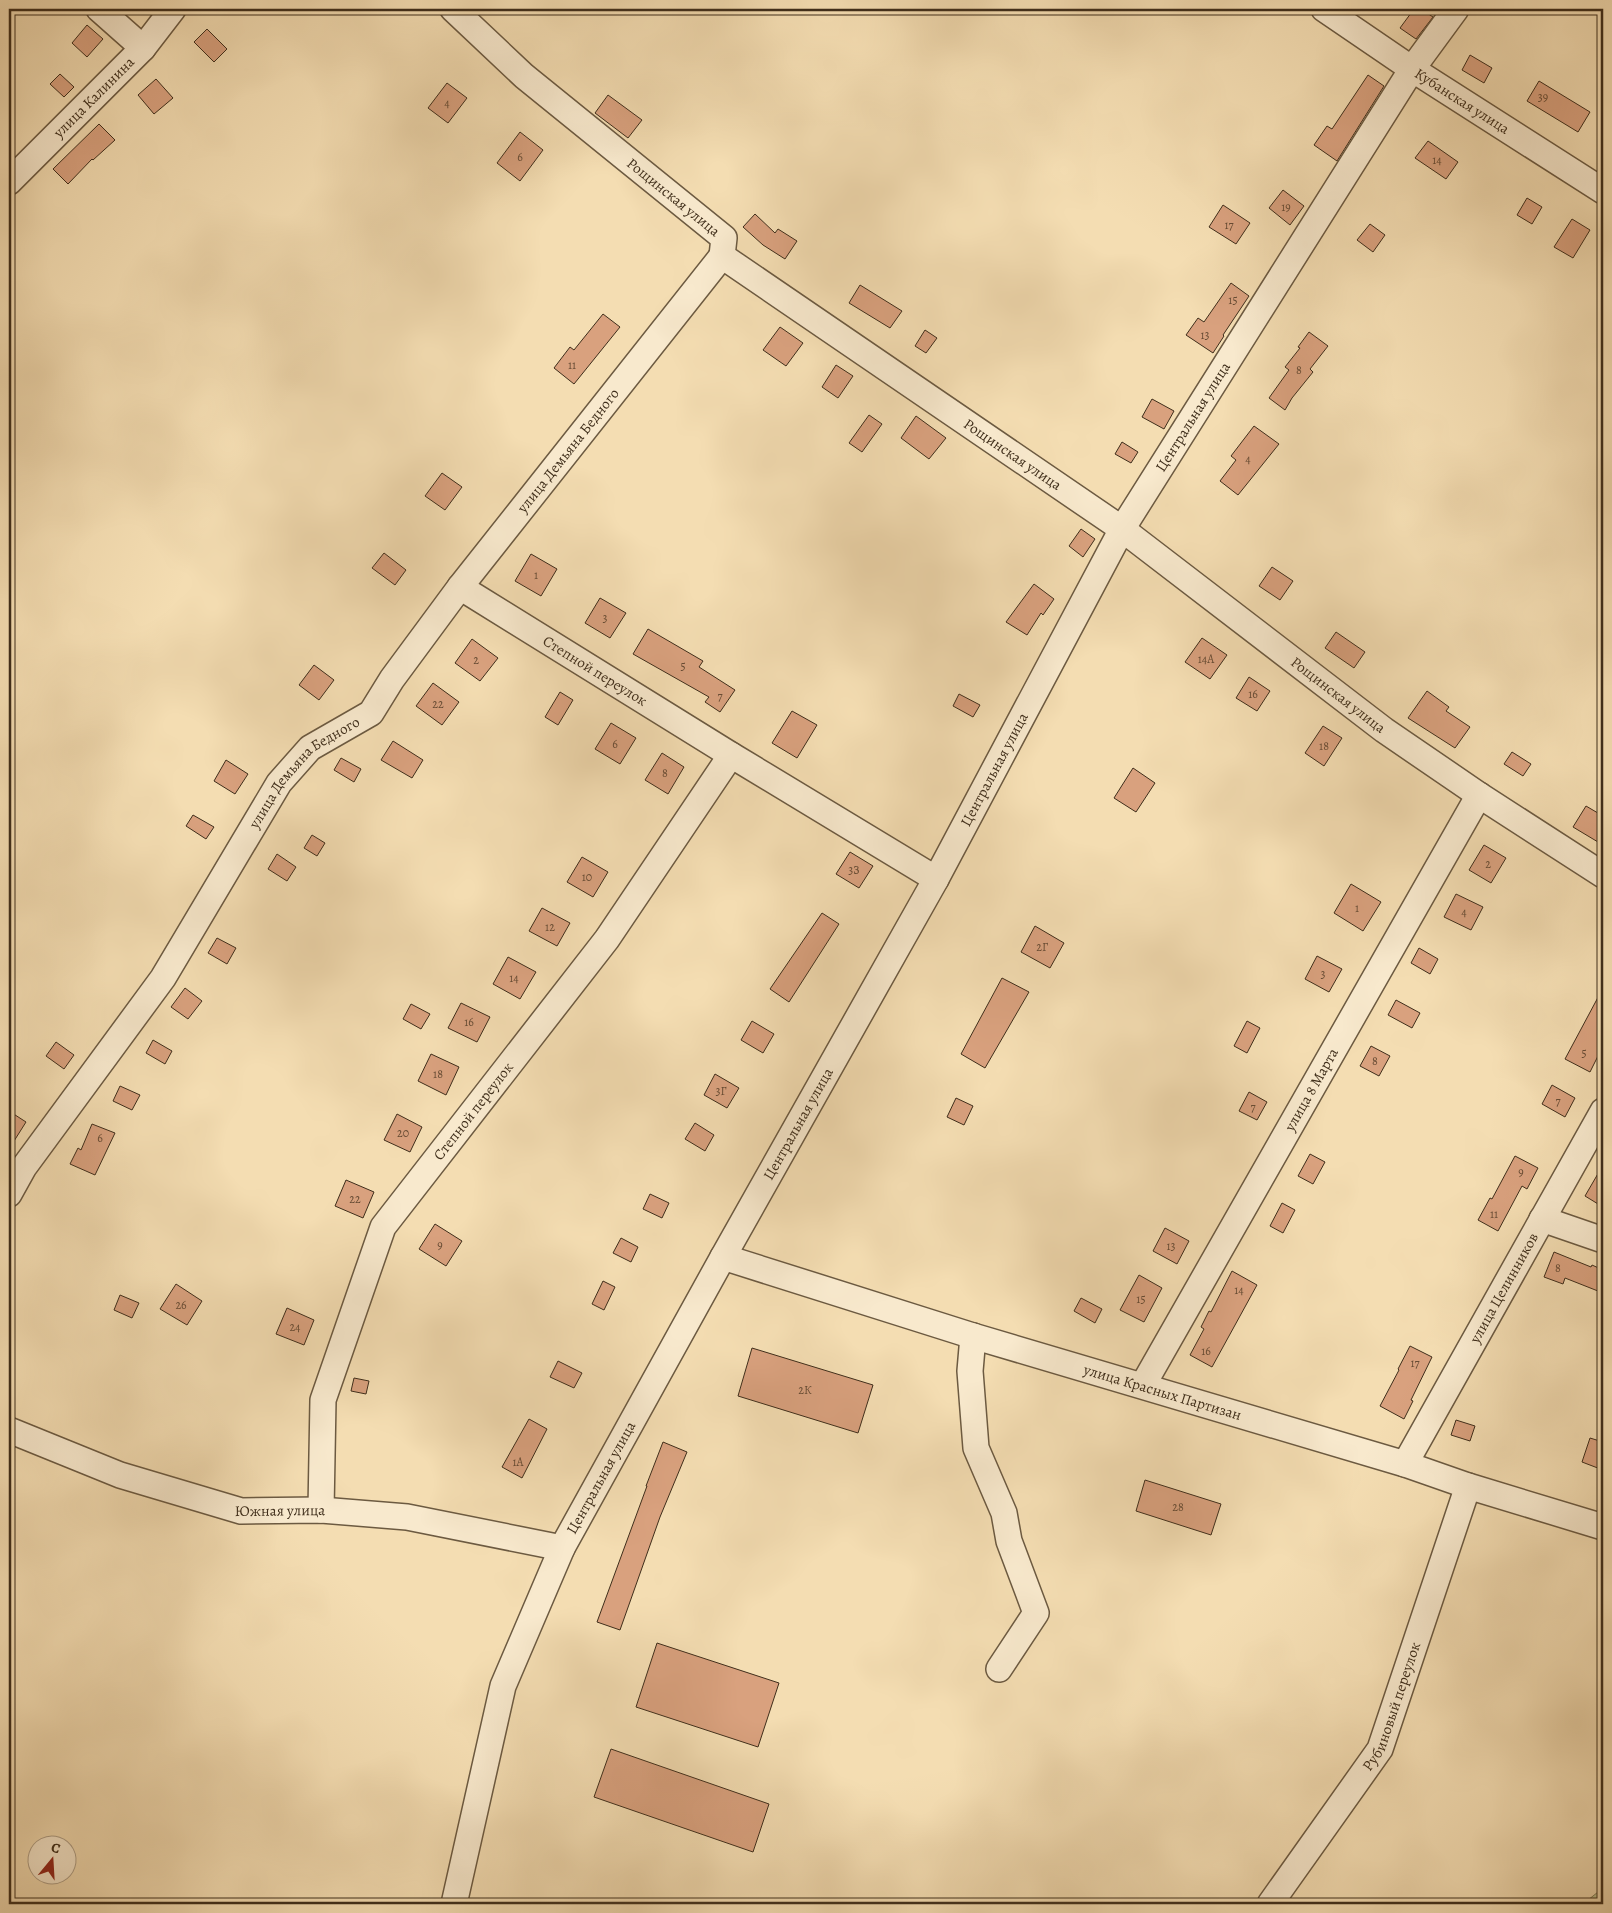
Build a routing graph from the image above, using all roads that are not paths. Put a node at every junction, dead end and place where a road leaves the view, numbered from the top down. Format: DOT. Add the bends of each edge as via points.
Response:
graph roads {
  1 [pos="99,9"];
  2 [pos="173,9"];
  3 [pos="453,9"];
  4 [pos="1324,9"];
  5 [pos="1456,9"];
  6 [pos="143,48"];
  7 [pos="1412,69"];
  8 [pos="9,182"];
  9 [pos="1603,192"];
  10 [pos="722,256"];
  11 [pos="1122,529"];
  12 [pos="460,587"];
  13 [pos="730,754"];
  14 [pos="1479,795"];
  15 [pos="1603,875"];
  16 [pos="936,879"];
  17 [pos="1603,1111"];
  18 [pos="17,1163"];
  19 [pos="9,1194"];
  20 [pos="1542,1219"];
  21 [pos="1603,1240"];
  22 [pos="723,1257"];
  23 [pos="973,1336"];
  24 [pos="1143,1385"];
  25 [pos="9,1430"];
  26 [pos="1405,1464"];
  27 [pos="1468,1486"];
  28 [pos="321,1510"];
  29 [pos="1603,1527"];
  30 [pos="562,1548"];
  31 [pos="999,1669"];
  32 [pos="454,1904"];
  33 [pos="1270,1904"];
  1 -- 6 [label="street"];
  2 -- 6 [label="street, улица Калинина"];
  3 -- 10 [label="street, Рощинская улица" via="524,76 724,238"];
  4 -- 7 [label="street, Кубанская улица"];
  5 -- 7 [label="street, Центральная улица"];
  6 -- 8 [label="street, улица Калинина"];
  7 -- 9 [label="street, Кубанская улица"];
  7 -- 11 [label="street, Центральная улица"];
  10 -- 11 [label="street, Рощинская улица"];
  10 -- 12 [label="street, улица Демьяна Бедного"];
  11 -- 14 [label="street, Рощинская улица" via="1384,730"];
  11 -- 16 [label="street, Центральная улица"];
  12 -- 13 [label="street, Степной переулок"];
  12 -- 18 [label="street, улица Демьяна Бедного" via="392,679 371,714 310,748 279,783 163,978"];
  13 -- 16 [label="street, Степной переулок"];
  13 -- 28 [label="street, Степной переулок" via="607,939 383,1227 323,1400"];
  14 -- 15 [label="street, Рощинская улица"];
  14 -- 24 [label="street, улица 8 Марта"];
  16 -- 22 [label="street, Центральная улица"];
  17 -- 20 [label="street, улица Целинников"];
  18 -- 19 [label="street, улица Демьяна Бедного"];
  20 -- 21 [label="street"];
  20 -- 26 [label="street, улица Целинников"];
  22 -- 23 [label="street, улица Красных Партизан"];
  22 -- 30 [label="street, Центральная улица"];
  23 -- 24 [label="street, улица Красных Партизан"];
  23 -- 31 [label="street" via="970,1371 976,1448 1004,1513 1010,1541 1036,1613"];
  24 -- 26 [label="street, улица Красных Партизан"];
  25 -- 28 [label="street, Южная улица" via="120,1475 241,1510"];
  26 -- 27 [label="street, улица Красных Партизан"];
  27 -- 29 [label="street, улица Красных Партизан"];
  27 -- 33 [label="street, Рубиновый переулок" via="1380,1749"];
  28 -- 30 [label="street, Южная улица" via="407,1517"];
  30 -- 32 [label="street, Центральная улица" via="503,1686"];
}
